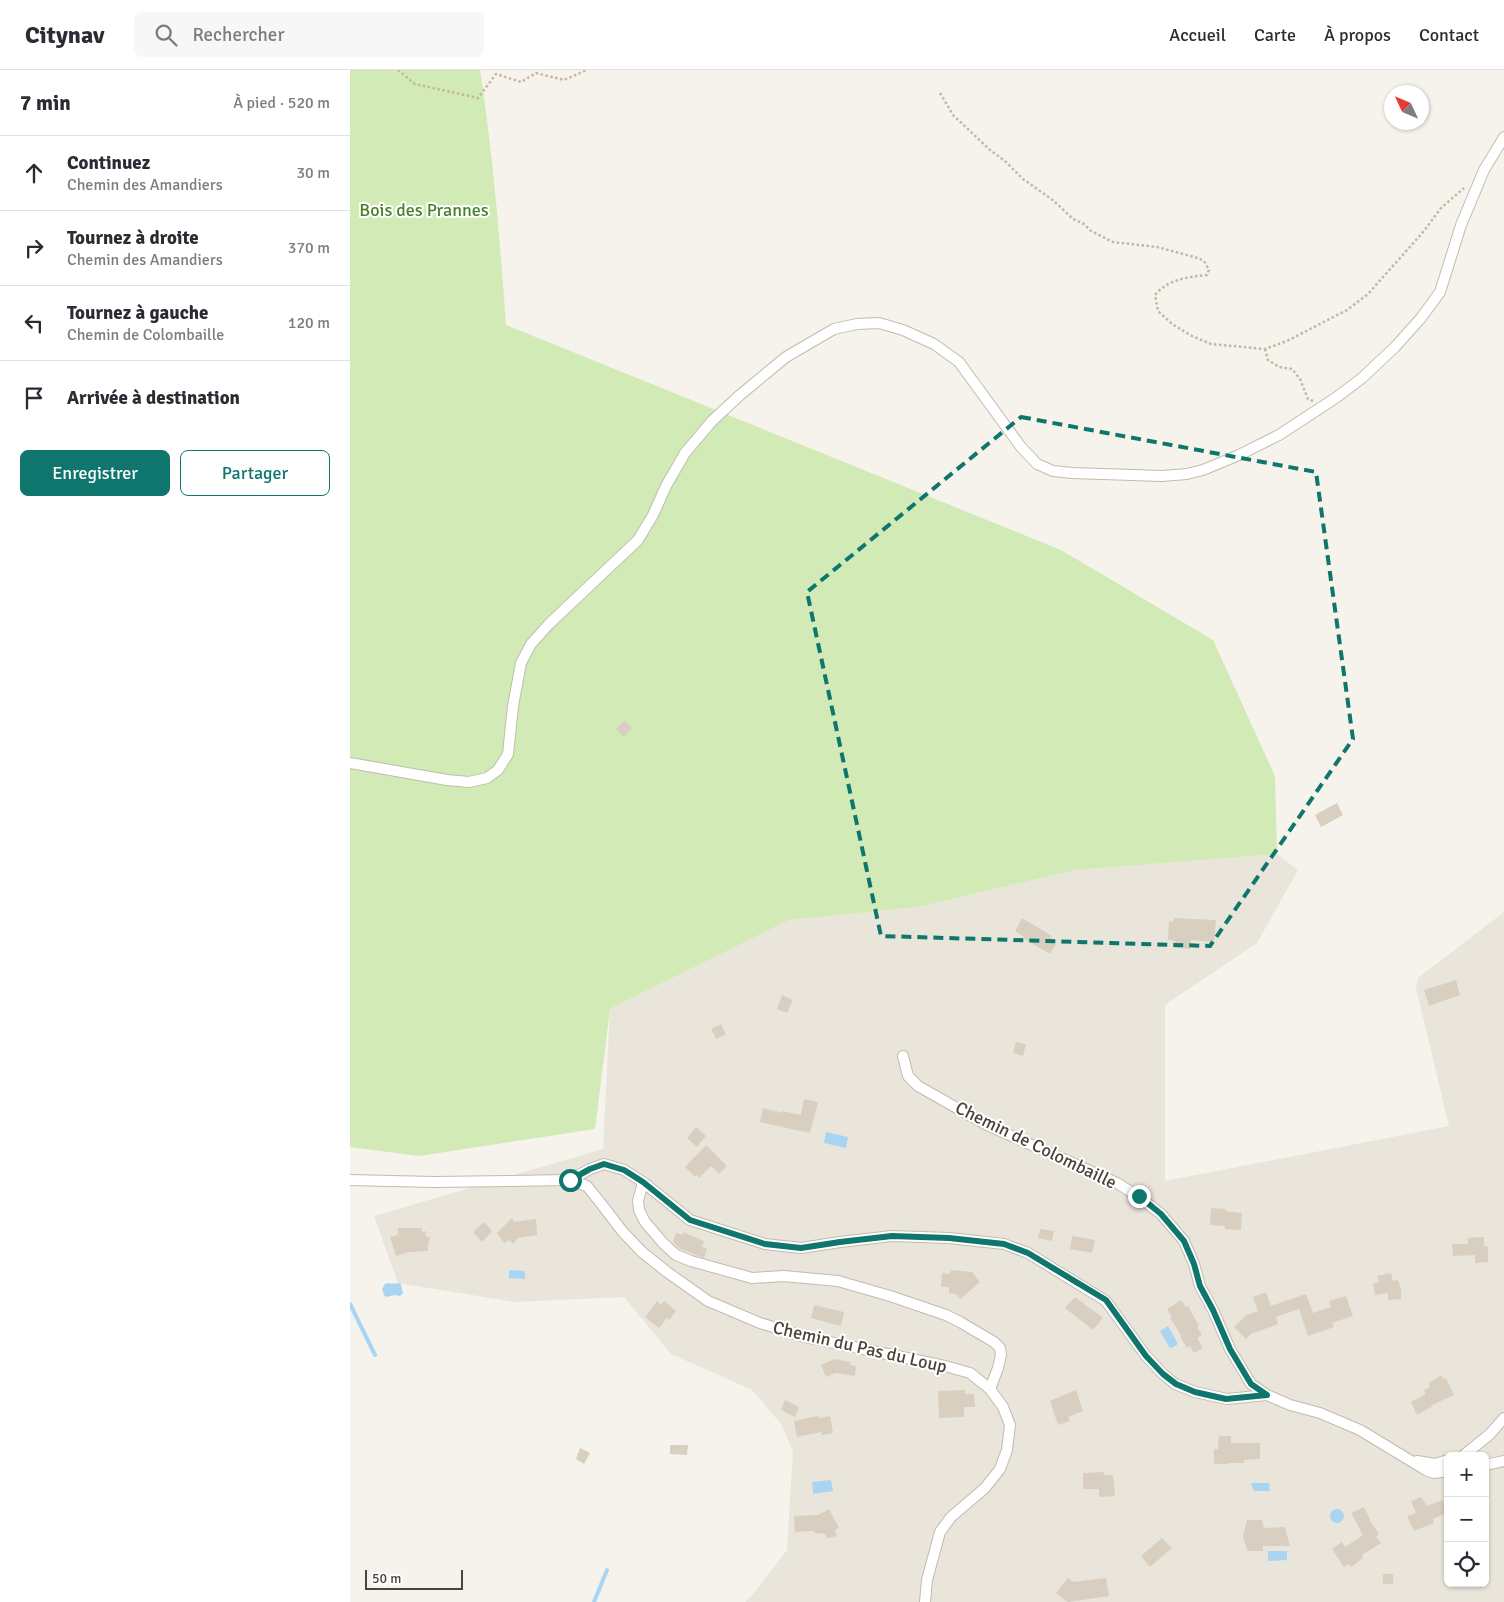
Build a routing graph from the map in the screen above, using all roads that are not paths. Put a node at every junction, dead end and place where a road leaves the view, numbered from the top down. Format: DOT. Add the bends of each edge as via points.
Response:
graph roads {
  1 [pos="1504,138"];
  2 [pos="350,763"];
  3 [pos="903,1056"];
  4 [pos="350,1180"];
  5 [pos="570,1180"];
  6 [pos="643,1182"];
  7 [pos="990,1389"];
  8 [pos="1267,1395"];
  9 [pos="1504,1418"];
  10 [pos="1468,1452"];
  11 [pos="1406,1458"];
  12 [pos="1444,1461"];
  13 [pos="1504,1461"];
  14 [pos="1489,1465"];
  15 [pos="1444,1472"];
  16 [pos="925,1602"];
  1 -- 2 [label="street" via="1484,170 1461,225 1440,292 1421,318 1362,378 1279,435 1239,455 1187,474 1072,474 1053,471 1037,464 958,362 934,344 879,323 834,329 786,357 712,421 685,453 638,540 531,644 521,663 508,754 498,770 487,778 469,782"];
  3 -- 8 [label="street, Chemin de Colombaille" via="908,1076 918,1086 988,1125 1117,1183 1161,1214 1184,1241 1200,1286 1244,1374 1251,1384"];
  4 -- 5 [label="street"];
  5 -- 6 [label="street" via="604,1164 624,1170"];
  5 -- 7 [label="street, Chemin du Pas du Loup" via="586,1186 642,1252 708,1301 760,1323 805,1337 970,1373"];
  6 -- 7 [label="street" via="639,1210 645,1222 676,1255 752,1278 784,1276 838,1281 946,1315 1000,1348 998,1368"];
  6 -- 8 [label="street" via="690,1220 765,1244 801,1248 892,1236 1004,1244 1028,1253 1106,1300 1146,1356 1176,1384 1226,1399"];
  7 -- 16 [label="street, Chemin du Pas du Loup" via="1003,1407 1010,1425 1007,1450 1000,1469 985,1488 951,1517 940,1532 927,1580"];
  8 -- 11 [label="street, Chemin de Colombaille" via="1360,1430"];
  9 -- 10 [label="street"];
  11 -- 12 [label="street" via="1435,1464"];
  11 -- 15 [label="street, Chemin de Colombaille" via="1434,1473"];
  13 -- 14 [label="street"];
}
